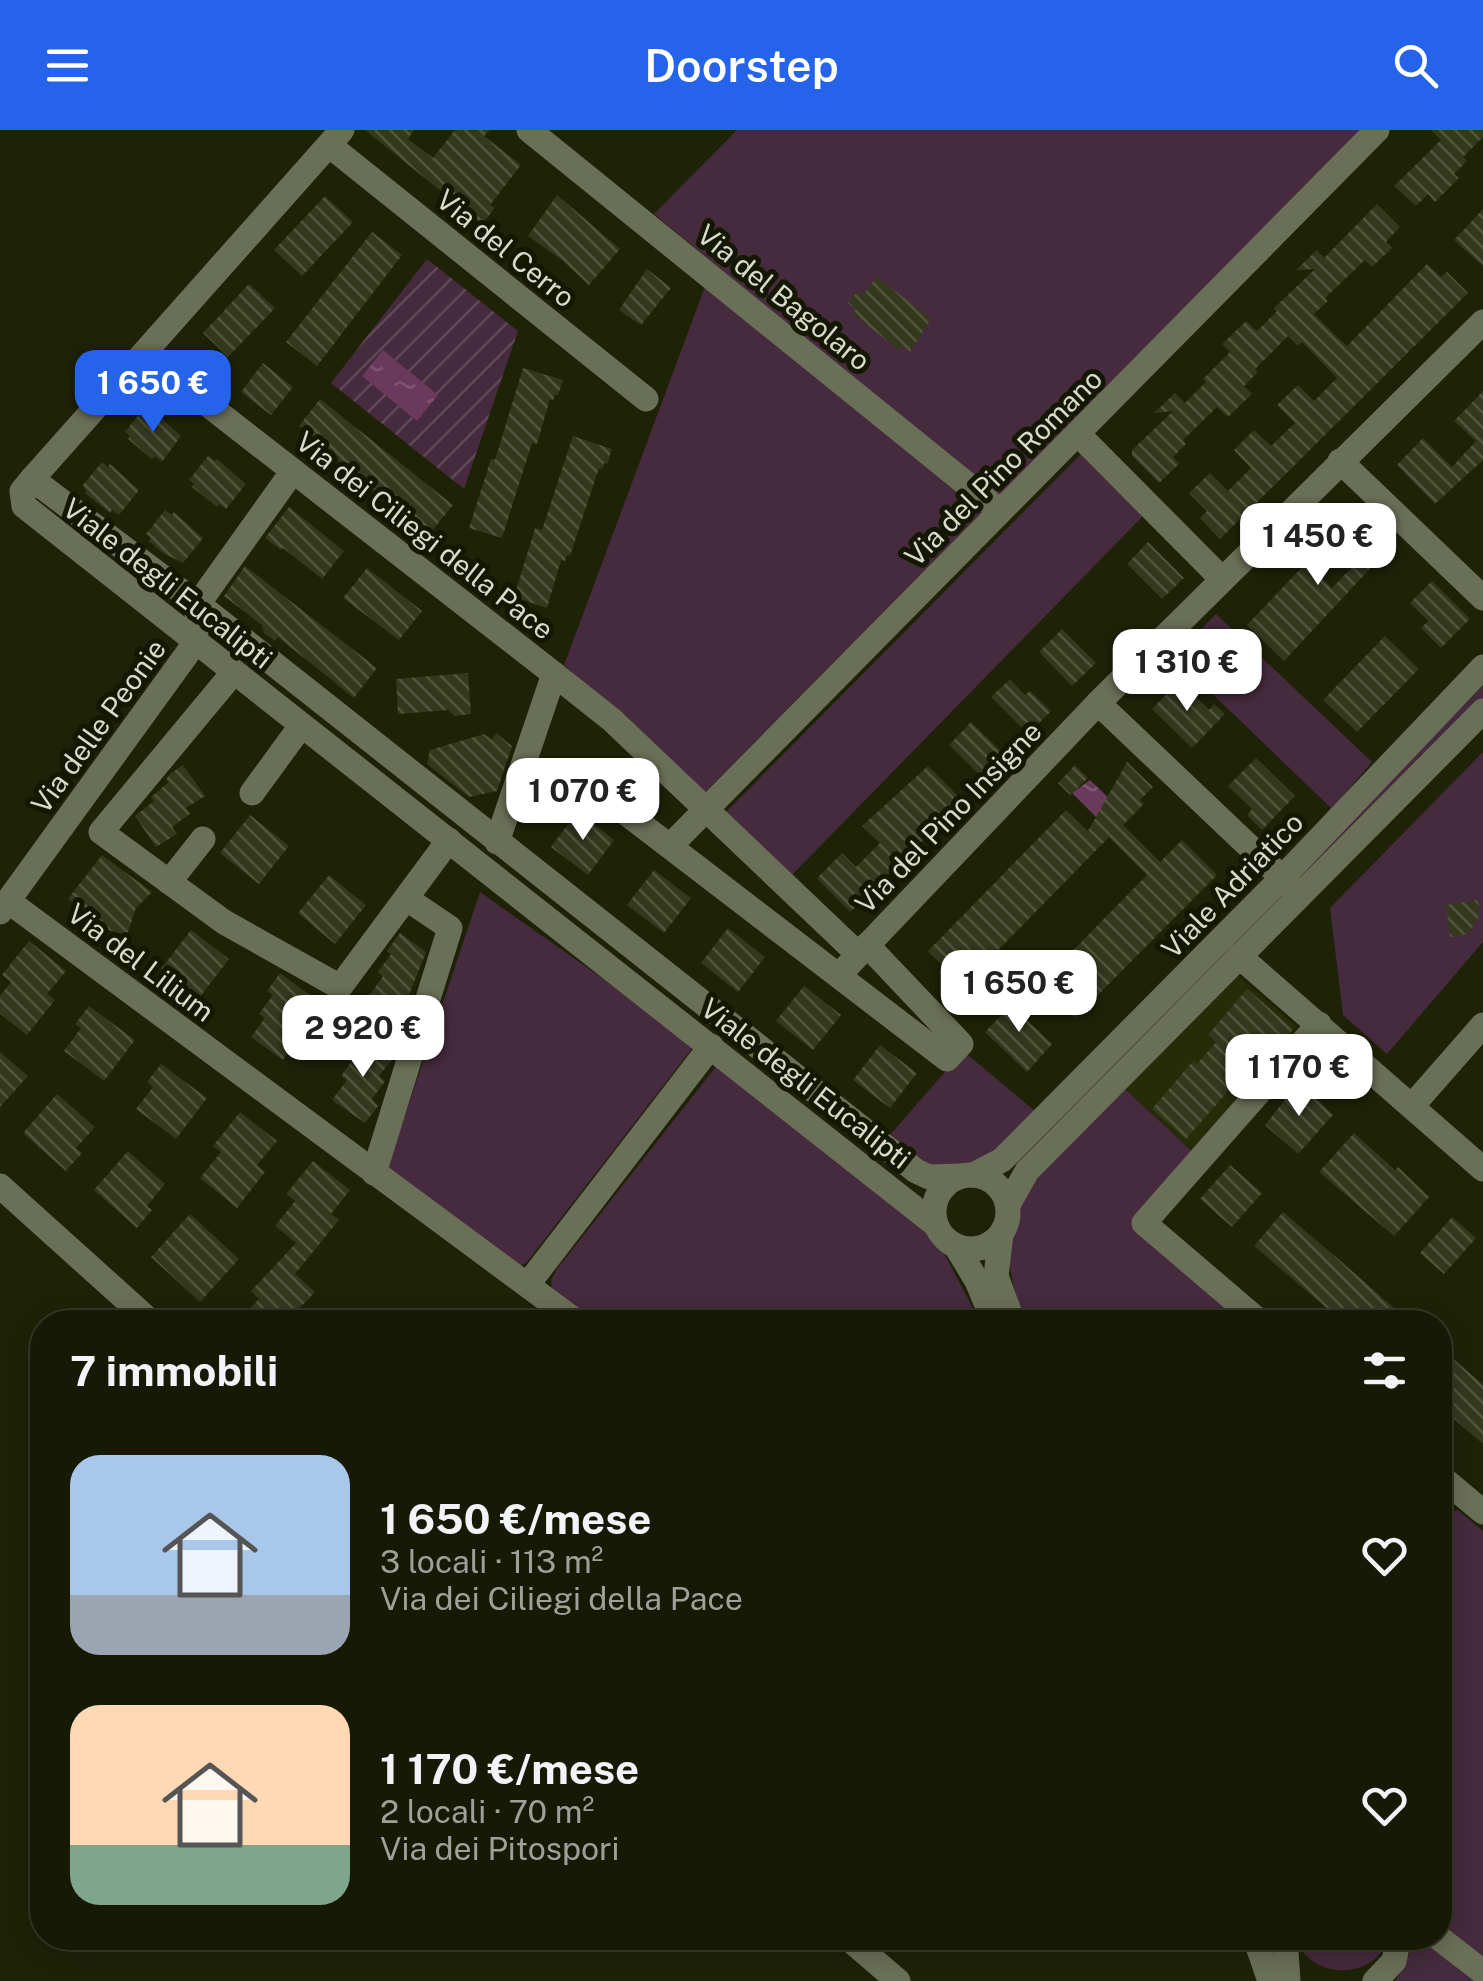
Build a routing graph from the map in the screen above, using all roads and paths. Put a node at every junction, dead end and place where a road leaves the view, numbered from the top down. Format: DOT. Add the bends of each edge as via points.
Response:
graph roads {
  1 [pos="529,130"];
  2 [pos="1377,130"];
  3 [pos="335,137"];
  4 [pos="1483,322"];
  5 [pos="166,372"];
  6 [pos="646,398"];
  7 [pos="1078,434"];
  8 [pos="1340,460"];
  9 [pos="293,471"];
  10 [pos="32,479"];
  11 [pos="1000,511"];
  12 [pos="1222,579"];
  13 [pos="1483,598"];
  14 [pos="198,604"];
  15 [pos="195,643"];
  16 [pos="1483,667"];
  17 [pos="233,673"];
  18 [pos="554,674"];
  19 [pos="1098,703"];
  20 [pos="1483,711"];
  21 [pos="301,726"];
  22 [pos="583,780"];
  23 [pos="252,793"];
  24 [pos="705,810"];
  25 [pos="203,840"];
  26 [pos="449,840"];
  27 [pos="497,842"];
  28 [pos="670,846"];
  29 [pos="169,882"];
  30 [pos="1290,886"];
  31 [pos="407,899"];
  32 [pos="4,906"];
  33 [pos="862,950"];
  34 [pos="1238,956"];
  35 [pos="840,974"];
  36 [pos="901,980"];
  37 [pos="879,1005"];
  38 [pos="1319,1024"];
  39 [pos="1483,1025"];
  40 [pos="710,1046"];
  41 [pos="1412,1106"];
  42 [pos="1483,1168"];
  43 [pos="374,1173"];
  44 [pos="967,1176"];
  45 [pos="0,1186"];
  46 [pos="1008,1205"];
  47 [pos="936,1226"];
  48 [pos="1001,1234"];
  49 [pos="956,1246"];
  50 [pos="528,1284"];
  51 [pos="138,1310"];
  52 [pos="562,1310"];
  53 [pos="989,1310"];
  54 [pos="1009,1310"];
  55 [pos="1246,1310"];
  56 [pos="1452,1492"];
  57 [pos="1483,1512"];
  58 [pos="1452,1949"];
  59 [pos="862,1950"];
  60 [pos="1259,1950"];
  61 [pos="1396,1950"];
  62 [pos="1287,1958"];
  63 [pos="1483,1972"];
  64 [pos="898,1981"];
  65 [pos="1270,1981"];
  66 [pos="1309,1981"];
  67 [pos="1375,1981"];
  1 -- 11 [label="street, Via del Bagolaro"];
  2 -- 7 [label="street, Via del Pino Romano"];
  3 -- 6 [label="street, Via del Cerro"];
  3 -- 10 [label="street"];
  4 -- 8 [label="street, Via del Pino Insigne"];
  5 -- 9 [label="street, Via dei Ciliegi della Pace"];
  7 -- 11 [label="street, Via del Pino Romano"];
  7 -- 12 [label="street"];
  8 -- 12 [label="street, Via del Pino Insigne"];
  8 -- 13 [label="street"];
  9 -- 14 [label="street"];
  9 -- 18 [label="street, Via dei Ciliegi della Pace"];
  10 -- 14 [label="street, Viale degli Eucalipti"];
  10 -- 15 [label="street, Viale degli Eucalipti" via="22,496 30,514"];
  11 -- 24 [label="street, Via del Pino Romano"];
  12 -- 19 [label="street, Via del Pino Insigne"];
  14 -- 15 [label="street, Via delle Peonie"];
  14 -- 27 [label="street, Viale degli Eucalipti"];
  15 -- 17 [label="street, Viale degli Eucalipti"];
  15 -- 32 [label="street, Via delle Peonie"];
  16 -- 30 [label="street, Viale Adriatico"];
  17 -- 21 [label="street, Viale degli Eucalipti"];
  17 -- 29 [label="street" via="101,832"];
  18 -- 24 [label="street"];
  18 -- 27 [label="street, Via dei Ciliegi della Pace"];
  19 -- 30 [label="street"];
  19 -- 33 [label="street, Via del Pino Insigne"];
  20 -- 30 [label="street, Viale Adriatico"];
  21 -- 23 [label="street"];
  21 -- 26 [label="street, Viale degli Eucalipti"];
  22 -- 28 [label="street"];
  24 -- 28 [label="street, Via del Pino Romano"];
  24 -- 33 [label="street"];
  25 -- 29 [label="street"];
  26 -- 31 [label="street"];
  26 -- 40 [label="street, Viale degli Eucalipti"];
  27 -- 44 [label="street, Viale degli Eucalipti" via="916,1170 929,1177"];
  28 -- 35 [label="street"];
  29 -- 31 [label="street" via="224,922 340,987"];
  30 -- 34 [label="street, Viale Adriatico"];
  30 -- 44 [label="street, Viale Adriatico" via="1002,1160"];
  31 -- 43 [label="street" via="450,928"];
  32 -- 43 [label="street, Via del Lilium"];
  33 -- 35 [label="street, Via del Pino Insigne"];
  33 -- 36 [label="street"];
  34 -- 38 [label="street"];
  34 -- 46 [label="street, Viale Adriatico" via="1027,1171"];
  35 -- 37 [label="street"];
  36 -- 37 [label="street"];
  36 -- 37 [label="street" via="961,1044 946,1059"];
  38 -- 41 [label="street"];
  38 -- 55 [label="street" via="1144,1223"];
  39 -- 41 [label="street"];
  40 -- 47 [label="street, Viale degli Eucalipti"];
  40 -- 50 [label="street"];
  41 -- 42 [label="street"];
  43 -- 50 [label="street, Via del Lilium"];
  44 -- 46 [label="street" via="996,1184"];
  44 -- 47 [label="street" via="950,1182 935,1202"];
  45 -- 51 [label="street"];
  46 -- 48 [label="street"];
  47 -- 49 [label="street"];
  48 -- 49 [label="street" via="975,1250"];
  48 -- 54 [label="street" via="996,1276"];
  49 -- 53 [label="street"];
  50 -- 52 [label="street, Via del Lilium"];
  56 -- 57 [label="street"];
  58 -- 63 [label="street"];
  59 -- 64 [label="street"];
  60 -- 65 [label="street"];
  61 -- 67 [label="street"];
  62 -- 66 [label="street"];
}
